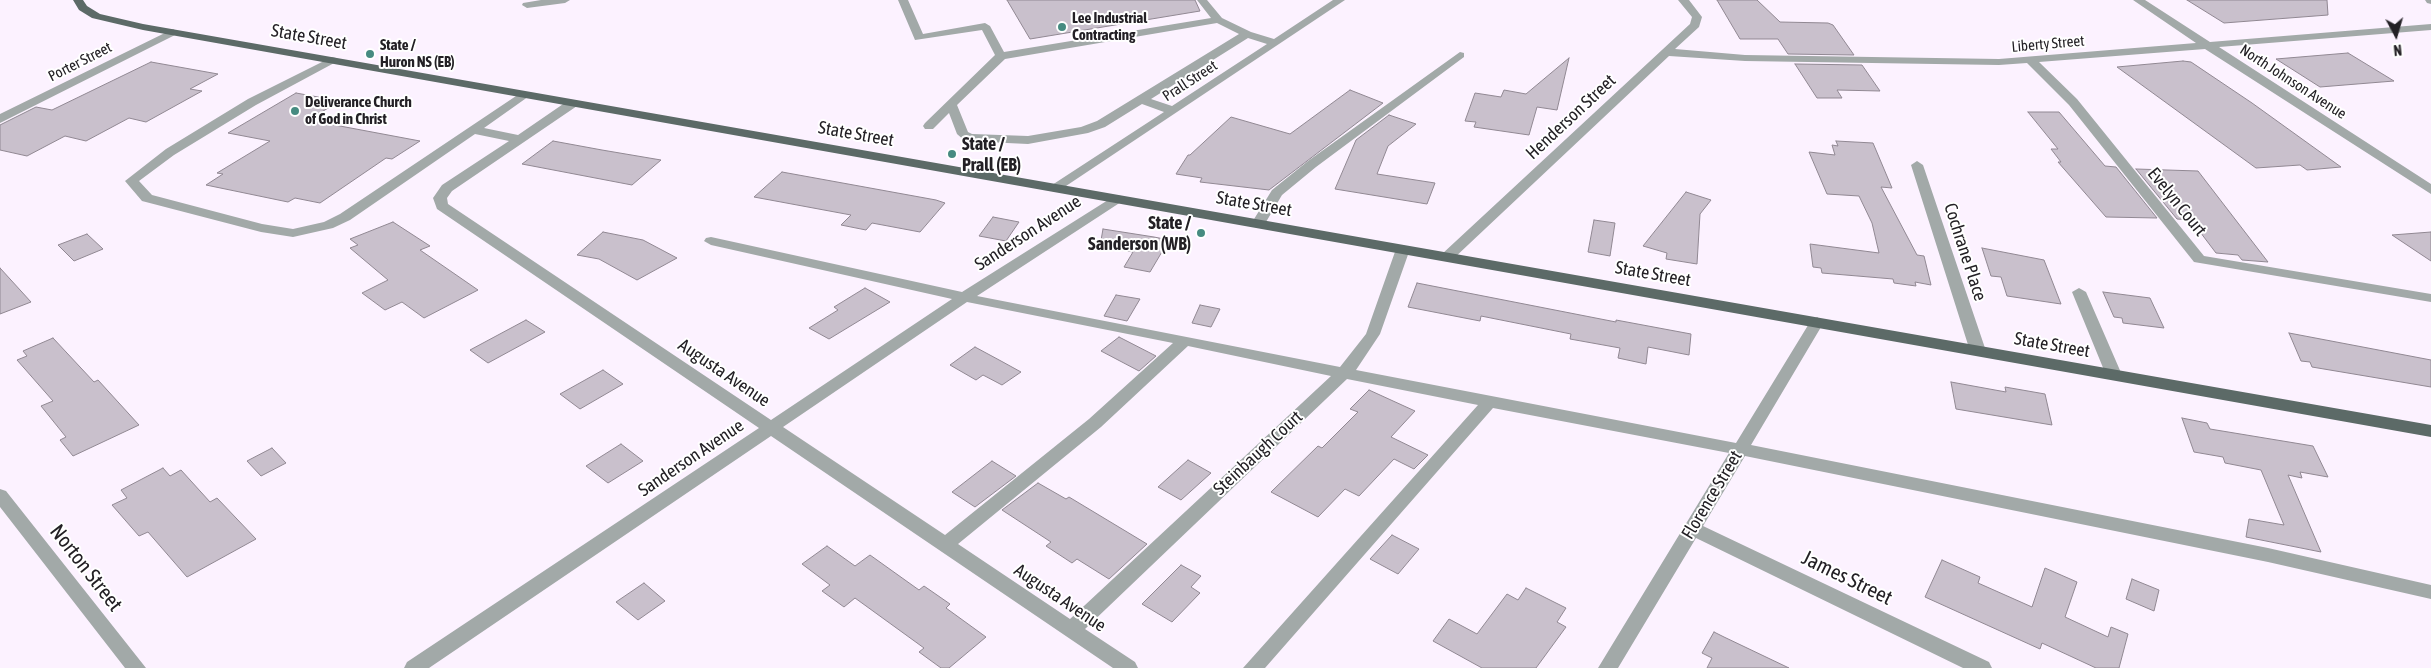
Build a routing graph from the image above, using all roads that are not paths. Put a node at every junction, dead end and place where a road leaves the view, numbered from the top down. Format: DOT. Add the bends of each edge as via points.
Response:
graph roads {
  1 [pos="78,0"];
  2 [pos="565,0"];
  3 [pos="903,0"];
  4 [pos="1202,0"];
  5 [pos="1340,0"];
  6 [pos="1683,0"];
  7 [pos="2138,0"];
  8 [pos="527,5"];
  9 [pos="1218,20"];
  10 [pos="2431,27"];
  11 [pos="173,32"];
  12 [pos="1248,34"];
  13 [pos="1275,43"];
  14 [pos="2208,46"];
  15 [pos="1666,52"];
  16 [pos="1460,54"];
  17 [pos="1001,56"];
  18 [pos="332,60"];
  19 [pos="2030,60"];
  20 [pos="526,94"];
  21 [pos="1142,99"];
  22 [pos="573,103"];
  23 [pos="952,106"];
  24 [pos="1173,111"];
  25 [pos="0,119"];
  26 [pos="929,126"];
  27 [pos="474,130"];
  28 [pos="520,138"];
  29 [pos="1917,165"];
  30 [pos="1057,188"];
  31 [pos="2431,190"];
  32 [pos="1116,199"];
  33 [pos="1258,224"];
  34 [pos="711,241"];
  35 [pos="1404,249"];
  36 [pos="1448,257"];
  37 [pos="2079,292"];
  38 [pos="965,297"];
  39 [pos="2431,298"];
  40 [pos="1817,322"];
  41 [pos="1183,342"];
  42 [pos="1978,351"];
  43 [pos="1344,372"];
  44 [pos="2114,375"];
  45 [pos="1491,400"];
  46 [pos="770,429"];
  47 [pos="2431,431"];
  48 [pos="1740,450"];
  49 [pos="0,495"];
  50 [pos="1692,529"];
  51 [pos="945,545"];
  52 [pos="2431,592"];
  53 [pos="1071,630"];
  54 [pos="136,668"];
  55 [pos="414,668"];
  56 [pos="1128,668"];
  57 [pos="1253,668"];
  58 [pos="1608,668"];
  59 [pos="1982,668"];
  1 -- 11 [label="main road, State Street" via="87,10 103,18"];
  2 -- 8 [label="street"];
  3 -- 17 [label="street" via="919,38 985,26"];
  4 -- 9 [label="street"];
  5 -- 13 [label="street, Prall Street"];
  6 -- 15 [label="street, Henderson Street" via="1696,13 1698,21"];
  7 -- 14 [label="street, North Johnson Avenue"];
  9 -- 12 [label="street"];
  9 -- 17 [label="street"];
  10 -- 14 [label="street, Liberty Street"];
  11 -- 18 [label="main road, State Street"];
  11 -- 25 [label="street, Porter Street"];
  12 -- 13 [label="street"];
  12 -- 21 [label="street"];
  13 -- 24 [label="street, Prall Street"];
  14 -- 19 [label="street, Liberty Street"];
  14 -- 31 [label="street, North Johnson Avenue"];
  15 -- 19 [label="street, Liberty Street" via="1745,58"];
  15 -- 36 [label="street, Henderson Street"];
  16 -- 33 [label="street" via="1277,193"];
  17 -- 23 [label="street"];
  18 -- 20 [label="main road, State Street"];
  18 -- 27 [label="street" via="252,102 131,180 147,198 293,234 345,217"];
  19 -- 39 [label="street, Evelyn Court" via="2072,102 2199,259"];
  20 -- 22 [label="main road, State Street"];
  20 -- 27 [label="street"];
  21 -- 23 [label="street" via="1101,124 1028,140 969,138 963,134"];
  21 -- 24 [label="street"];
  22 -- 28 [label="street, Augusta Avenue"];
  22 -- 30 [label="main road, State Street"];
  23 -- 26 [label="street"];
  24 -- 30 [label="street, Prall Street"];
  27 -- 28 [label="street"];
  28 -- 46 [label="street, Augusta Avenue" via="447,188 440,198 442,206"];
  29 -- 42 [label="street, Cochrane Place"];
  30 -- 32 [label="main road, State Street"];
  32 -- 33 [label="main road, State Street"];
  32 -- 38 [label="street, Sanderson Avenue"];
  33 -- 35 [label="main road, State Street"];
  34 -- 38 [label="street"];
  35 -- 36 [label="main road, State Street"];
  35 -- 43 [label="street, Steinbaugh Court" via="1373,334"];
  36 -- 40 [label="main road, State Street"];
  37 -- 44 [label="street"];
  38 -- 41 [label="street"];
  38 -- 46 [label="street, Sanderson Avenue"];
  40 -- 42 [label="main road, State Street"];
  40 -- 48 [label="street, Florence Street"];
  41 -- 43 [label="street"];
  41 -- 51 [label="street" via="1095,423"];
  42 -- 44 [label="main road, State Street"];
  43 -- 45 [label="street"];
  43 -- 53 [label="street, Steinbaugh Court"];
  44 -- 47 [label="main road, State Street"];
  45 -- 48 [label="street"];
  45 -- 57 [label="street"];
  46 -- 51 [label="street, Augusta Avenue"];
  46 -- 55 [label="street, Sanderson Avenue"];
  48 -- 50 [label="street, Florence Street"];
  48 -- 52 [label="street" via="1779,455 2268,555"];
  49 -- 54 [label="street, Norton Street"];
  50 -- 58 [label="street, Florence Street"];
  50 -- 59 [label="street, James Street"];
  51 -- 53 [label="street, Augusta Avenue"];
  53 -- 56 [label="street, Augusta Avenue"];
}
